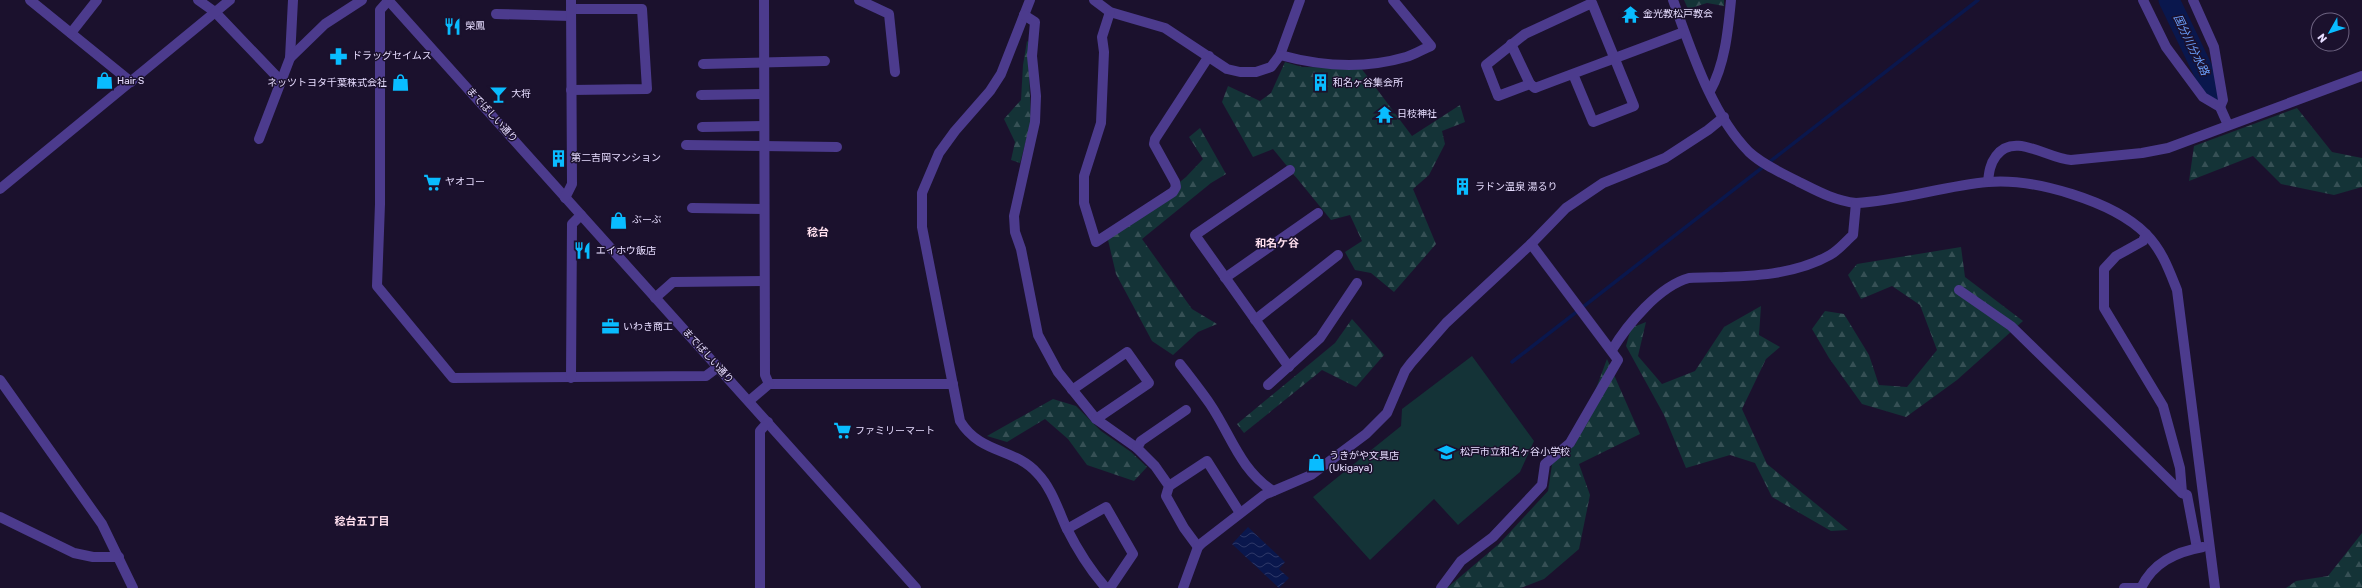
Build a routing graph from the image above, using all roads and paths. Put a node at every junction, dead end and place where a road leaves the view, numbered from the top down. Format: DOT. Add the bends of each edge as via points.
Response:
graph roads {
  1 [pos="30,0"];
  2 [pos="98,0"];
  3 [pos="198,0"];
  4 [pos="230,0"];
  5 [pos="293,0"];
  6 [pos="362,0"];
  7 [pos="388,0"];
  8 [pos="764,0"];
  9 [pos="859,0"];
  10 [pos="1030,0"];
  11 [pos="1094,0"];
  12 [pos="1300,0"];
  13 [pos="1393,0"];
  14 [pos="1673,0"];
  15 [pos="1731,0"];
  16 [pos="2144,0"];
  17 [pos="2193,0"];
  18 [pos="571,9"];
  19 [pos="215,12"];
  20 [pos="1110,12"];
  21 [pos="496,14"];
  22 [pos="1024,15"];
  23 [pos="1684,32"];
  24 [pos="71,33"];
  25 [pos="1511,44"];
  26 [pos="1280,55"];
  27 [pos="1209,56"];
  28 [pos="290,58"];
  29 [pos="1614,58"];
  30 [pos="825,61"];
  31 [pos="763,62"];
  32 [pos="703,64"];
  33 [pos="895,72"];
  34 [pos="1573,74"];
  35 [pos="2362,76"];
  36 [pos="281,81"];
  37 [pos="131,82"];
  38 [pos="1530,84"];
  39 [pos="571,90"];
  40 [pos="1710,92"];
  41 [pos="764,94"];
  42 [pos="701,96"];
  43 [pos="2220,108"];
  44 [pos="1724,117"];
  45 [pos="2228,125"];
  46 [pos="764,126"];
  47 [pos="702,127"];
  48 [pos="259,139"];
  49 [pos="686,145"];
  50 [pos="764,145"];
  51 [pos="836,147"];
  52 [pos="1290,170"];
  53 [pos="1988,182"];
  54 [pos="0,189"];
  55 [pos="565,198"];
  56 [pos="1856,203"];
  57 [pos="692,208"];
  58 [pos="764,209"];
  59 [pos="1318,213"];
  60 [pos="581,215"];
  61 [pos="2146,234"];
  62 [pos="1531,244"];
  63 [pos="1338,255"];
  64 [pos="1226,278"];
  65 [pos="764,281"];
  66 [pos="1357,283"];
  67 [pos="1959,290"];
  68 [pos="655,298"];
  69 [pos="1255,320"];
  70 [pos="1612,350"];
  71 [pos="1180,364"];
  72 [pos="718,367"];
  73 [pos="1289,367"];
  74 [pos="571,378"];
  75 [pos="0,380"];
  76 [pos="769,384"];
  77 [pos="953,384"];
  78 [pos="1268,385"];
  79 [pos="1072,390"];
  80 [pos="749,401"];
  81 [pos="1186,410"];
  82 [pos="1096,419"];
  83 [pos="768,422"];
  84 [pos="1137,448"];
  85 [pos="1169,486"];
  86 [pos="1273,491"];
  87 [pos="2182,493"];
  88 [pos="1240,512"];
  89 [pos="0,517"];
  90 [pos="1067,529"];
  91 [pos="1198,547"];
  92 [pos="2209,547"];
  93 [pos="2197,548"];
  94 [pos="119,557"];
  95 [pos="133,588"];
  96 [pos="760,588"];
  97 [pos="916,588"];
  98 [pos="1106,588"];
  99 [pos="1110,588"];
  100 [pos="1183,588"];
  101 [pos="1441,588"];
  102 [pos="2124,588"];
  103 [pos="2141,588"];
  104 [pos="2215,588"];
  1 -- 24 [label="street"];
  2 -- 24 [label="street"];
  3 -- 19 [label="street"];
  4 -- 19 [label="street"];
  5 -- 28 [label="street"];
  6 -- 28 [label="street" via="325,24"];
  7 -- 55 [label="street, までばしい通り"];
  7 -- 74 [label="street" via="380,10 380,204 377,286 453,378"];
  8 -- 31 [label="street"];
  9 -- 33 [label="street" via="889,14"];
  10 -- 22 [label="street"];
  11 -- 20 [label="street"];
  12 -- 26 [label="street"];
  13 -- 26 [label="street" via="1431,46 1406,57 1354,64 1306,62"];
  14 -- 23 [label="street"];
  15 -- 40 [label="street" via="1718,78"];
  16 -- 43 [label="street" via="2166,47 2203,97"];
  17 -- 43 [label="street" via="2214,47 2223,100"];
  18 -- 21 [label="street"];
  18 -- 39 [label="street"];
  18 -- 39 [label="street" via="642,9 647,89"];
  19 -- 36 [label="street"];
  19 -- 37 [label="street"];
  20 -- 27 [label="street" via="1164,28"];
  20 -- 27 [label="street" via="1102,37 1104,52 1101,123 1084,176 1084,202 1096,242 1173,192 1175,182 1154,144 1155,139"];
  22 -- 77 [label="street" via="1001,74 939,153 922,192 922,227"];
  22 -- 79 [label="street" via="1034,22 1032,56 1036,96 1035,122 1014,216 1015,232 1021,249 1038,335 1058,372"];
  23 -- 29 [label="street"];
  23 -- 40 [label="street" via="1692,57"];
  24 -- 37 [label="street"];
  25 -- 29 [label="street" via="1525,34 1592,3"];
  25 -- 38 [label="street"];
  25 -- 38 [label="street" via="1486,65 1498,96"];
  26 -- 27 [label="street" via="1271,67 1256,72 1227,69"];
  28 -- 36 [label="street"];
  29 -- 34 [label="street"];
  29 -- 34 [label="street" via="1634,106 1593,122"];
  30 -- 31 [label="street"];
  31 -- 32 [label="street"];
  31 -- 41 [label="street"];
  34 -- 38 [label="street" via="1535,88"];
  35 -- 45 [label="street"];
  36 -- 48 [label="street"];
  37 -- 54 [label="street"];
  39 -- 55 [label="street" via="572,184"];
  40 -- 44 [label="street"];
  41 -- 42 [label="street"];
  41 -- 46 [label="street"];
  43 -- 45 [label="street"];
  44 -- 56 [label="street" via="1738,139 1762,162 1830,197"];
  44 -- 62 [label="street" via="1665,158 1603,183 1582,196 1557,215"];
  45 -- 53 [label="street" via="2168,148 2071,160 2060,160 2018,145 2010,146 1993,161"];
  46 -- 47 [label="street"];
  46 -- 50 [label="street"];
  49 -- 50 [label="street"];
  50 -- 51 [label="street"];
  50 -- 58 [label="street"];
  52 -- 64 [label="street" via="1195,235"];
  53 -- 56 [label="street"];
  53 -- 61 [label="street" via="2033,184 2058,189 2085,198"];
  55 -- 60 [label="street, までばしい通り"];
  56 -- 70 [label="street" via="1853,235 1832,254 1816,262 1779,272 1680,280 1670,286 1626,327"];
  57 -- 58 [label="street"];
  58 -- 65 [label="street"];
  59 -- 64 [label="street"];
  60 -- 68 [label="street, までばしい通り"];
  60 -- 74 [label="street" via="572,224"];
  61 -- 87 [label="street" via="2143,241 2116,256 2104,269 2104,308 2163,406 2180,468"];
  61 -- 92 [label="street" via="2162,254 2177,290"];
  62 -- 70 [label="street"];
  62 -- 86 [label="street" via="1446,323 1405,371 1385,417 1349,449 1311,475"];
  63 -- 69 [label="street"];
  64 -- 69 [label="street"];
  65 -- 68 [label="street" via="673,282"];
  65 -- 76 [label="street" via="765,375"];
  66 -- 73 [label="street" via="1320,338"];
  67 -- 87 [label="street" via="2011,326"];
  68 -- 72 [label="street, までばしい通り"];
  69 -- 73 [label="street"];
  70 -- 101 [label="street" via="1618,360 1570,443 1545,464 1542,485 1493,537 1461,561"];
  71 -- 86 [label="street" via="1210,404 1247,468 1256,479"];
  72 -- 74 [label="street" via="706,376"];
  72 -- 80 [label="street, までばしい通り"];
  73 -- 78 [label="street"];
  75 -- 94 [label="street" via="102,524"];
  76 -- 77 [label="street"];
  76 -- 80 [label="street"];
  77 -- 90 [label="street" via="960,421 966,430 982,444 1028,465 1037,473 1046,485"];
  79 -- 82 [label="street"];
  79 -- 82 [label="street" via="1127,352 1149,383"];
  80 -- 83 [label="street, までばしい通り"];
  81 -- 84 [label="street" via="1141,441"];
  82 -- 84 [label="street"];
  83 -- 96 [label="street" via="760,431"];
  83 -- 97 [label="street, までばしい通り"];
  84 -- 85 [label="street" via="1155,466"];
  85 -- 88 [label="street" via="1207,461"];
  85 -- 91 [label="street" via="1166,496"];
  86 -- 88 [label="street"];
  87 -- 93 [label="street" via="2187,494"];
  88 -- 91 [label="street"];
  89 -- 94 [label="street" via="74,553 93,557"];
  90 -- 98 [label="street" via="1085,561"];
  90 -- 99 [label="street" via="1106,507 1133,554"];
  91 -- 100 [label="street"];
  92 -- 93 [label="street"];
  92 -- 104 [label="street"];
  93 -- 103 [label="street" via="2171,556 2149,574"];
  94 -- 95 [label="street"];
  102 -- 103 [label="street"];
}
